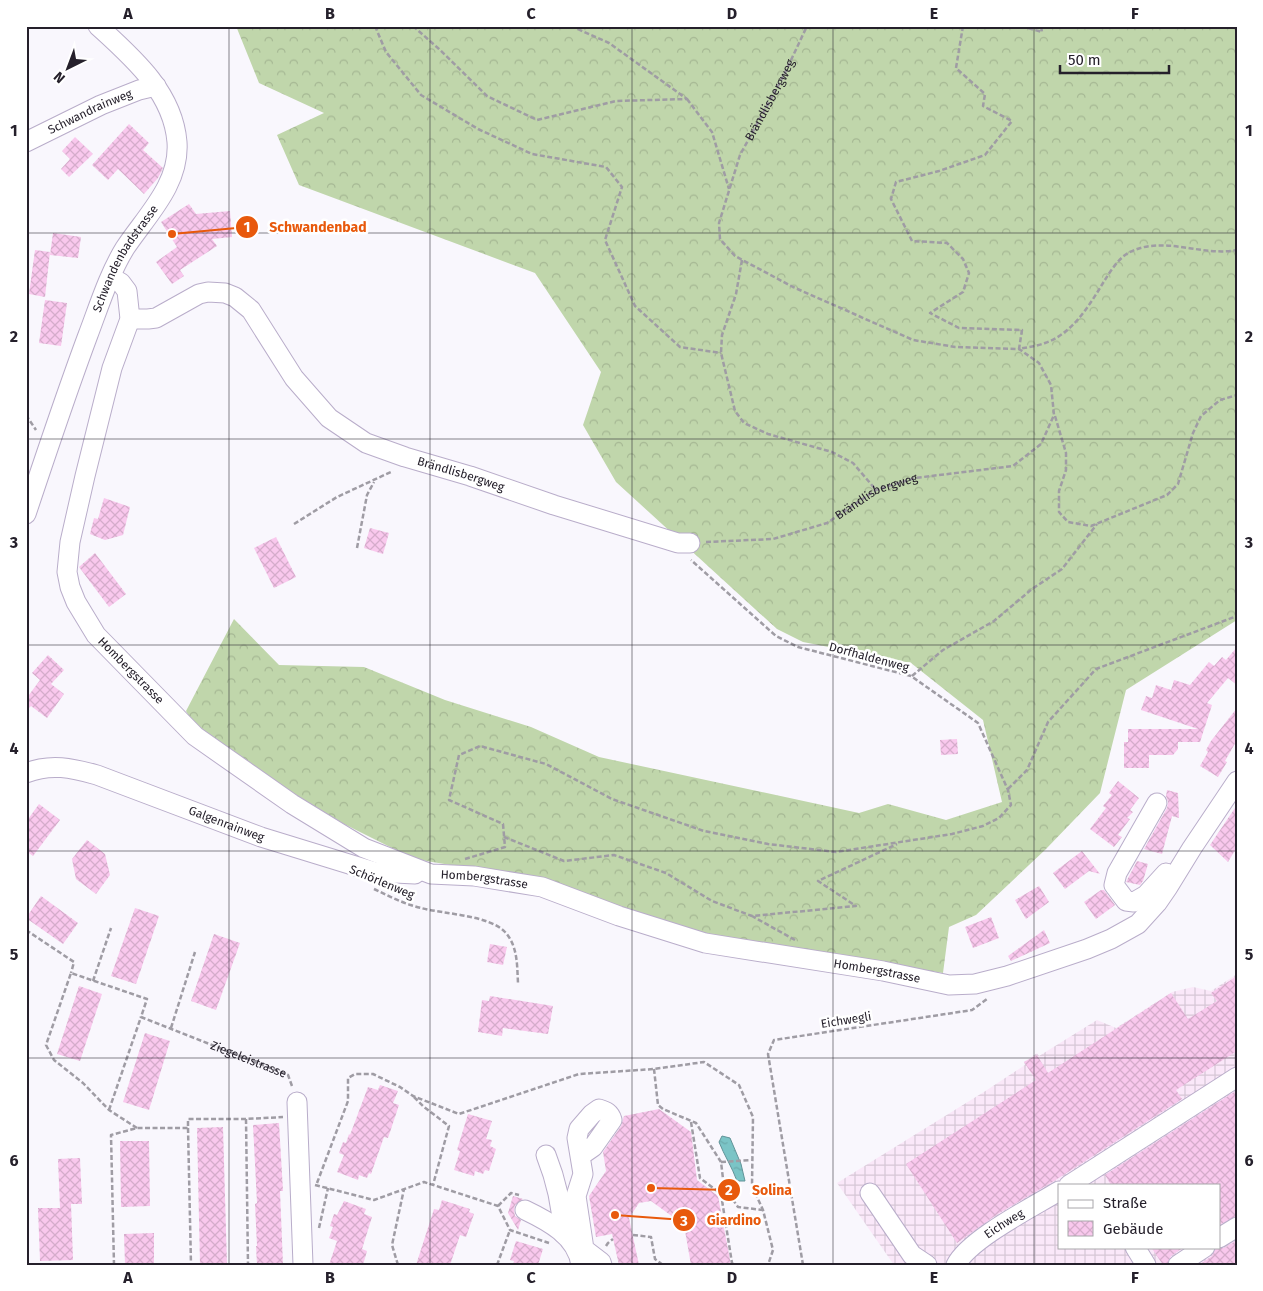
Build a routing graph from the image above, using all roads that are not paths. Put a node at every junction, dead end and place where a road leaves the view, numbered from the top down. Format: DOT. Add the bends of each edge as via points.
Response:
graph roads {
  1 [pos="98,26"];
  2 [pos="156,86"];
  3 [pos="26,142"];
  4 [pos="111,277"];
  5 [pos="130,319"];
  6 [pos="26,514"];
  7 [pos="684,543"];
  8 [pos="26,772"];
  9 [pos="1237,781"];
  10 [pos="1157,803"];
  11 [pos="1192,848"];
  12 [pos="431,874"];
  13 [pos="1237,1077"];
  14 [pos="297,1109"];
  15 [pos="546,1155"];
  16 [pos="580,1156"];
  17 [pos="1091,1179"];
  18 [pos="1073,1184"];
  19 [pos="1058,1192"];
  20 [pos="870,1193"];
  21 [pos="522,1202"];
  22 [pos="1237,1227"];
  23 [pos="1220,1237"];
  24 [pos="575,1248"];
  25 [pos="1136,1248"];
  26 [pos="1204,1248"];
  27 [pos="303,1265"];
  28 [pos="602,1265"];
  29 [pos="927,1265"];
  30 [pos="956,1265"];
  31 [pos="1146,1265"];
  32 [pos="1178,1265"];
  1 -- 2 [label="street, Schwandenbadstrasse"];
  2 -- 3 [label="street, Schwandrainweg" via="101,105"];
  2 -- 4 [label="street, Schwandenbadstrasse" via="173,119 177,159 161,198 125,249"];
  4 -- 5 [label="street, Hombergstrasse" via="126,291"];
  4 -- 6 [label="street, Schwandenbadstrasse" via="81,352"];
  5 -- 7 [label="street, Brändlisbergweg" via="156,318 198,294 226,293 251,310 294,378 330,418 366,443 554,505"];
  5 -- 12 [label="street, Hombergstrasse" via="112,368 70,542 67,572 76,602 102,642 195,736 292,804 364,848"];
  8 -- 12 [label="street, Galgenrainweg" via="43,767 74,768 261,837 375,872"];
  9 -- 11 [label="street, Hombergstrasse"];
  10 -- 11 [label="street" via="1114,880 1122,897 1130,903 1138,900 1151,890 1178,858"];
  11 -- 12 [label="street, Hombergstrasse" via="1157,903 1138,924 1088,949 1007,976 975,984 949,985 883,971 705,943 619,916 542,886 474,876"];
  13 -- 17 [label="street"];
  14 -- 27 [label="street" via="308,1183"];
  15 -- 24 [label="street" via="555,1179 562,1216"];
  16 -- 24 [label="street" via="583,1174 576,1196"];
  17 -- 18 [label="street"];
  19 -- 30 [label="street, Eichweg" via="975,1243"];
  20 -- 29 [label="street" via="912,1255"];
  21 -- 24 [label="street"];
  22 -- 23 [label="street"];
  24 -- 28 [label="street"];
  25 -- 31 [label="street"];
  26 -- 32 [label="street"];
}
